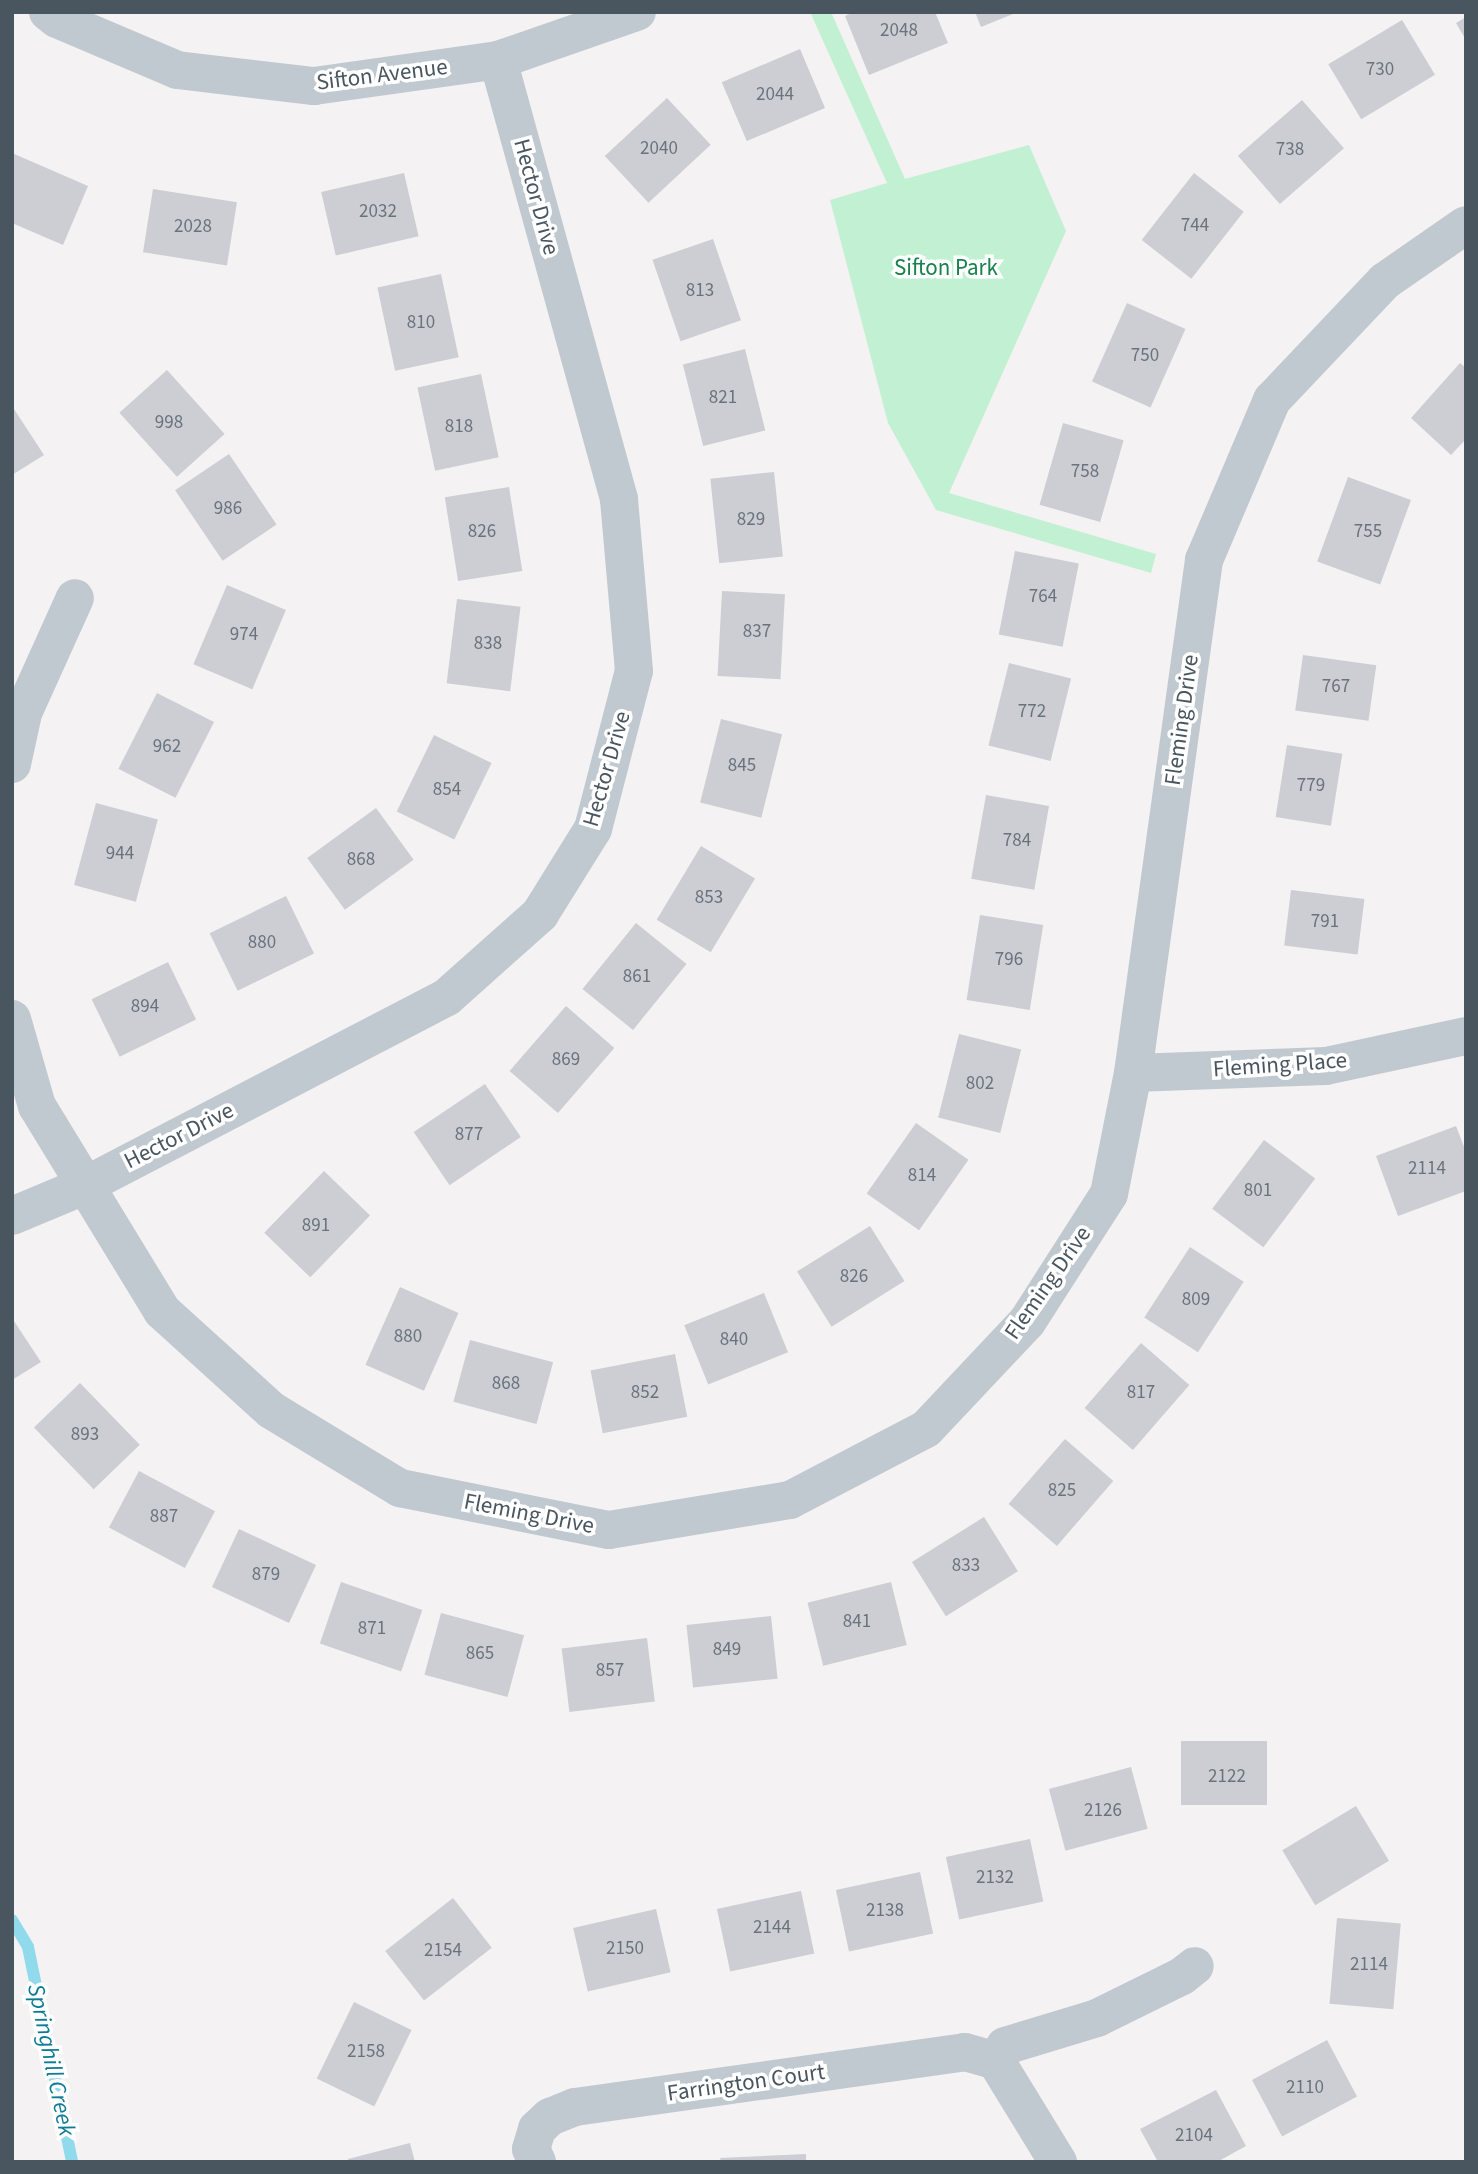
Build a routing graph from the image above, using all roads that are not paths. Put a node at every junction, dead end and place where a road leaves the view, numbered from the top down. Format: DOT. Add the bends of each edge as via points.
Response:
graph roads {
  1 [pos="48,12"];
  2 [pos="637,12"];
  3 [pos="498,60"];
  4 [pos="1466,225"];
  5 [pos="75,598"];
  6 [pos="12,764"];
  7 [pos="12,1019"];
  8 [pos="1466,1036"];
  9 [pos="1133,1073"];
  10 [pos="86,1185"];
  11 [pos="12,1216"];
  12 [pos="1195,1966"];
  13 [pos="996,2061"];
  14 [pos="537,2162"];
  15 [pos="1058,2162"];
  1 -- 3 [label="street, Sifton Avenue" via="177,69 314,86"];
  2 -- 3 [label="street, Sifton Avenue"];
  3 -- 10 [label="street, Hector Drive" via="620,499 634,671 593,829 540,914 447,997"];
  4 -- 9 [label="street, Fleming Drive" via="1385,281 1272,400 1204,560"];
  5 -- 6 [label="street" via="23,713"];
  7 -- 10 [label="street, Fleming Drive" via="37,1106"];
  8 -- 9 [label="street, Fleming Place" via="1326,1066"];
  9 -- 10 [label="street, Fleming Drive" via="1109,1194 1027,1322 926,1429 790,1500 609,1530 400,1488 271,1410 162,1311"];
  10 -- 11 [label="street, Hector Drive"];
  12 -- 13 [label="street" via="1097,2018 1005,2046"];
  13 -- 14 [label="street, Farrington Court" via="965,2052 575,2107 550,2117 537,2129 531,2149"];
  13 -- 15 [label="street"];
}
